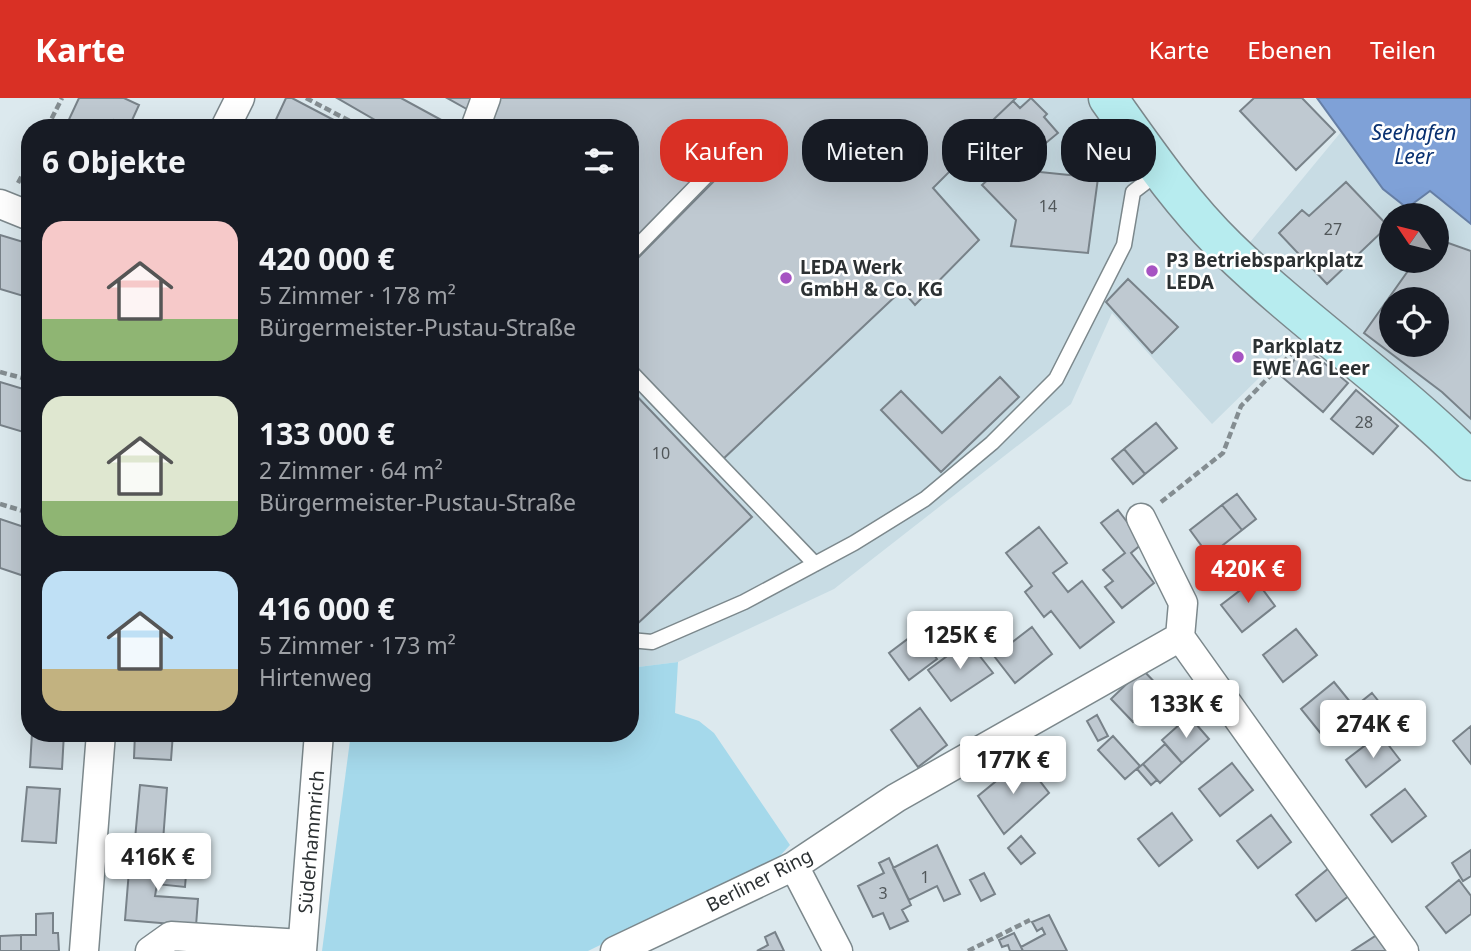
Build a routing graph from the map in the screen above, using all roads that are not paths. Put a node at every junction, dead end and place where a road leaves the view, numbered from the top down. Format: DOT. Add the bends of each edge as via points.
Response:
graph roads {
  1 [pos="240,98"];
  2 [pos="486,98"];
  3 [pos="1108,98"];
  4 [pos="230,119"];
  5 [pos="478,119"];
  6 [pos="1160,171"];
  7 [pos="700,182"];
  8 [pos="0,204"];
  9 [pos="21,212"];
  10 [pos="639,245"];
  11 [pos="639,381"];
  12 [pos="1471,461"];
  13 [pos="1141,518"];
  14 [pos="815,564"];
  15 [pos="1180,636"];
  16 [pos="639,641"];
  17 [pos="100,742"];
  18 [pos="318,742"];
  19 [pos="794,866"];
  20 [pos="302,947"];
  21 [pos="84,951"];
  22 [pos="150,951"];
  23 [pos="615,951"];
  24 [pos="838,951"];
  25 [pos="1404,951"];
  1 -- 4 [label="street"];
  2 -- 5 [label="street"];
  3 -- 6 [label="street"];
  6 -- 12 [label="street" via="1283,310 1318,328 1426,416"];
  6 -- 14 [label="lane" via="1133,192 1124,245 1056,379 992,443 925,499"];
  7 -- 10 [label="lane"];
  8 -- 9 [label="street"];
  11 -- 14 [label="lane"];
  13 -- 15 [label="street" via="1184,603"];
  14 -- 16 [label="lane" via="744,602 652,642"];
  15 -- 19 [label="street, Berliner Ring" via="896,798"];
  15 -- 25 [label="street"];
  17 -- 21 [label="street"];
  18 -- 20 [label="street, Süderhammrich"];
  19 -- 23 [label="street, Berliner Ring"];
  19 -- 24 [label="street"];
  20 -- 22 [label="street" via="172,936"];
}
